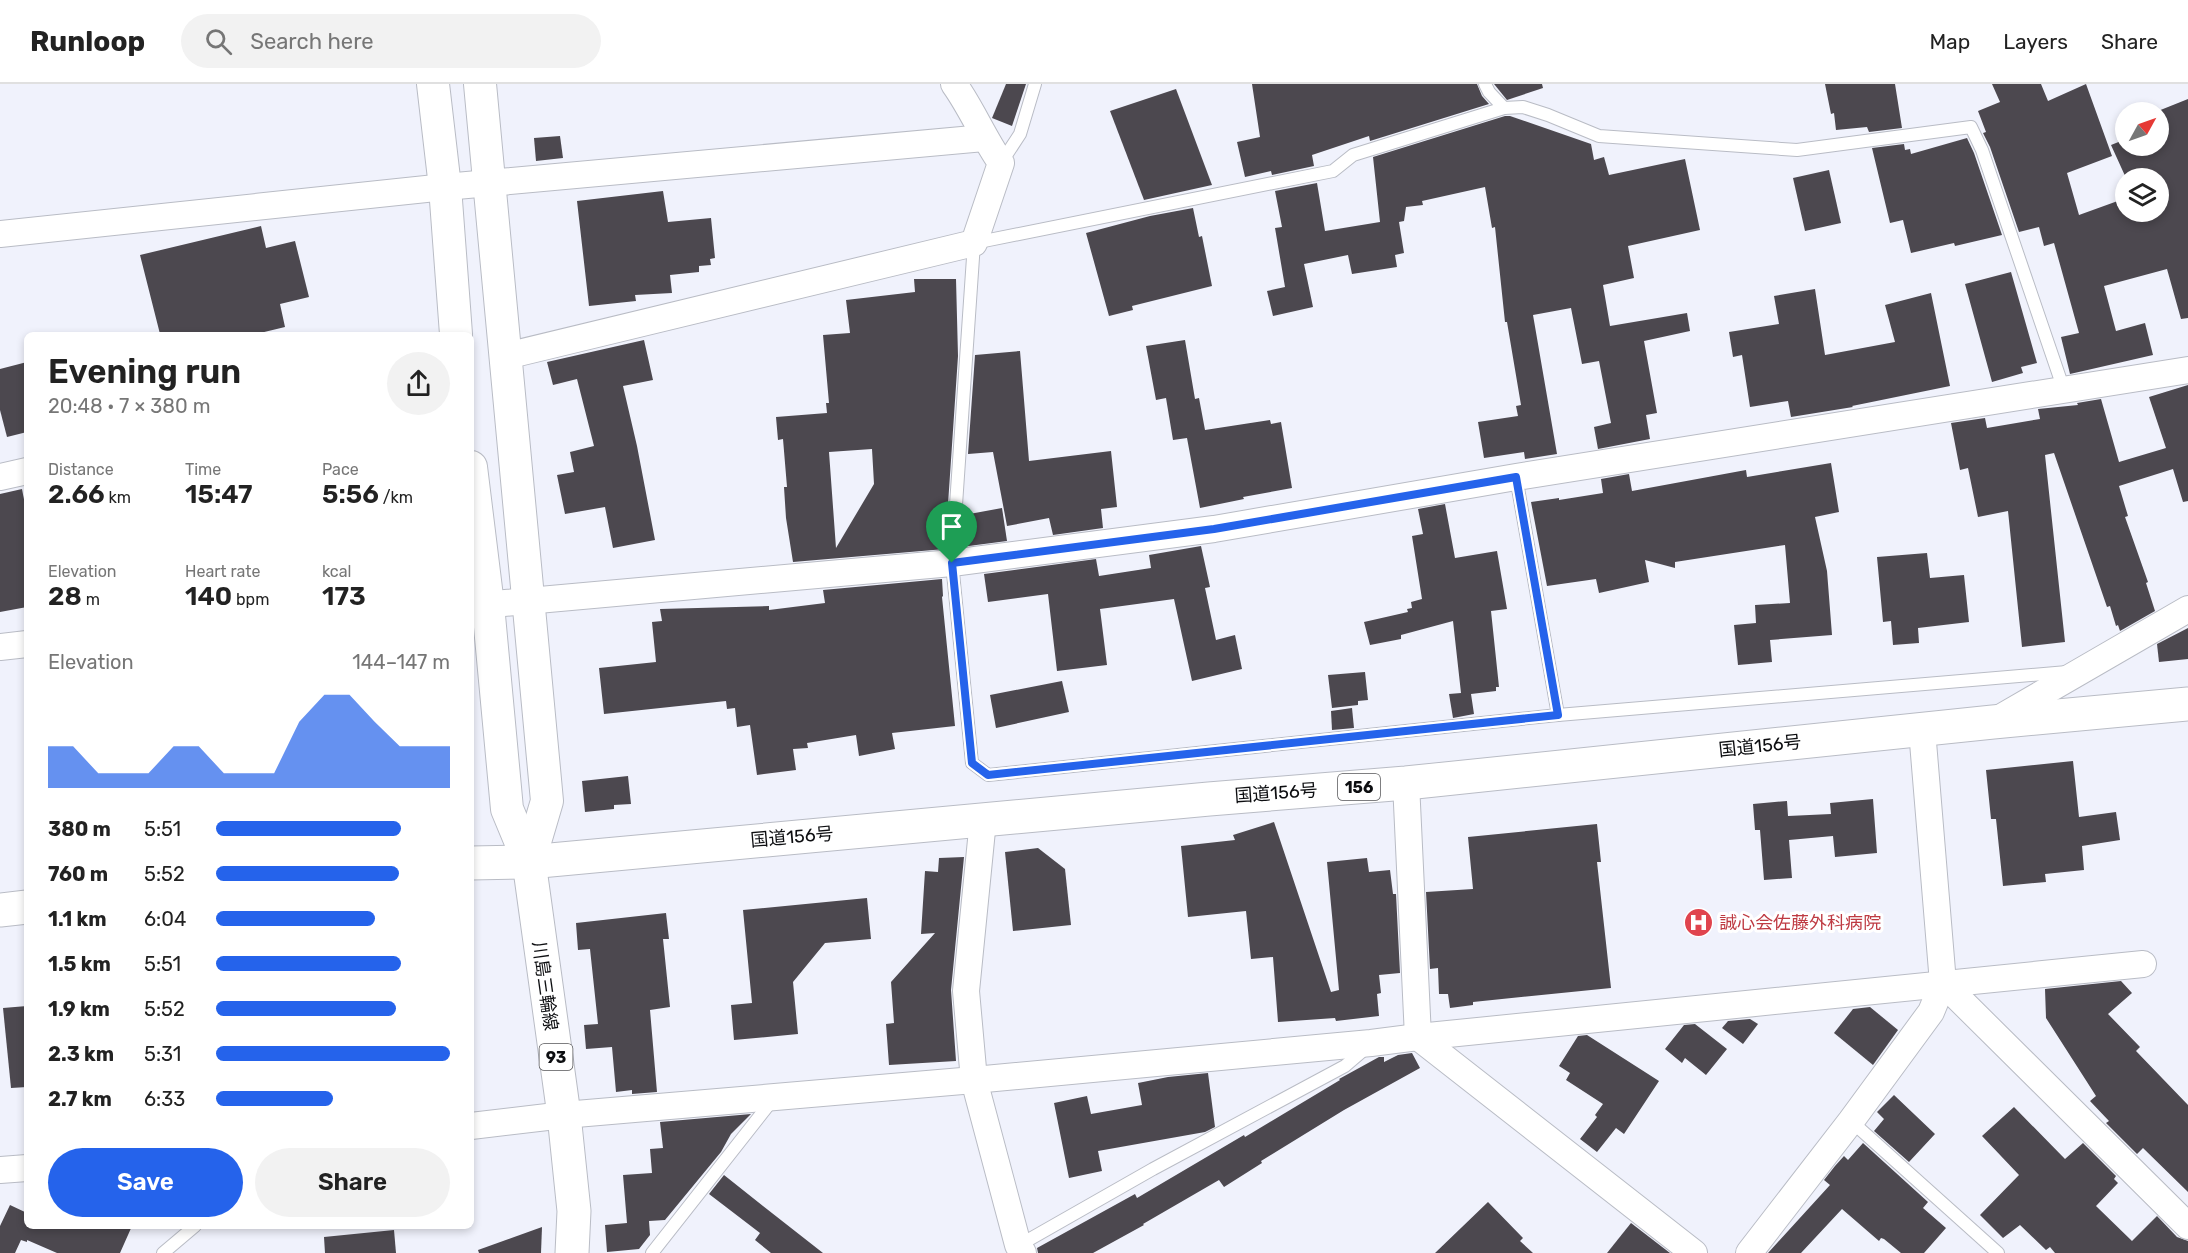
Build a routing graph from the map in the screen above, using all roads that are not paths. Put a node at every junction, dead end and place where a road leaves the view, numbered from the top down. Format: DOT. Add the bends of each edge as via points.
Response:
graph roads {
  1 [pos="433,84"];
  2 [pos="480,84"];
  3 [pos="954,84"];
  4 [pos="1035,84"];
  5 [pos="1485,84"];
  6 [pos="1504,108"];
  7 [pos="984,138"];
  8 [pos="1001,163"];
  9 [pos="489,184"];
  10 [pos="445,187"];
  11 [pos="0,234"];
  12 [pos="974,243"];
  13 [pos="456,332"];
  14 [pos="506,356"];
  15 [pos="2188,370"];
  16 [pos="2064,390"];
  17 [pos="24,472"];
  18 [pos="0,477"];
  19 [pos="1516,477"];
  20 [pos="474,513"];
  21 [pos="952,563"];
  22 [pos="530,602"];
  23 [pos="480,605"];
  24 [pos="2188,609"];
  25 [pos="24,644"];
  26 [pos="0,647"];
  27 [pos="2082,670"];
  28 [pos="2188,704"];
  29 [pos="1558,715"];
  30 [pos="1992,722"];
  31 [pos="1922,730"];
  32 [pos="1406,783"];
  33 [pos="983,820"];
  34 [pos="529,862"];
  35 [pos="474,863"];
  36 [pos="24,907"];
  37 [pos="0,910"];
  38 [pos="2144,964"];
  39 [pos="1943,984"];
  40 [pos="1418,1037"];
  41 [pos="1371,1043"];
  42 [pos="974,1080"];
  43 [pos="775,1097"];
  44 [pos="564,1115"];
  45 [pos="1851,1121"];
  46 [pos="474,1126"];
  47 [pos="24,1168"];
  48 [pos="0,1170"];
  49 [pos="2188,1226"];
  50 [pos="191,1229"];
  51 [pos="1016,1250"];
  52 [pos="163,1253"];
  53 [pos="572,1253"];
  54 [pos="652,1253"];
  55 [pos="1694,1253"];
  56 [pos="1749,1253"];
  57 [pos="1998,1253"];
  1 -- 10 [label="street"];
  2 -- 9 [label="street"];
  3 -- 7 [label="street"];
  4 -- 8 [label="lane" via="1020,134"];
  5 -- 6 [label="lane"];
  6 -- 12 [label="lane" via="1353,156 1333,171"];
  6 -- 16 [label="lane" via="1523,107 1599,136 1797,150 1971,127"];
  7 -- 8 [label="street"];
  7 -- 9 [label="street"];
  8 -- 12 [label="street"];
  9 -- 10 [label="street"];
  9 -- 14 [label="street"];
  10 -- 11 [label="street"];
  10 -- 13 [label="street"];
  12 -- 14 [label="street"];
  12 -- 21 [label="lane"];
  14 -- 22 [label="street"];
  15 -- 16 [label="street"];
  16 -- 19 [label="street"];
  17 -- 18 [label="street"];
  19 -- 21 [label="street" via="1214,529"];
  19 -- 29 [label="lane"];
  20 -- 23 [label="street"];
  21 -- 22 [label="street"];
  21 -- 29 [label="lane" via="972,763 988,775"];
  22 -- 23 [label="street"];
  22 -- 34 [label="street" via="548,801"];
  23 -- 34 [label="street" via="507,809"];
  24 -- 27 [label="street"];
  25 -- 26 [label="street"];
  27 -- 29 [label="lane"];
  27 -- 30 [label="street"];
  28 -- 30 [label="main road, 国道156号 / 156"];
  30 -- 31 [label="main road, 国道156号 / 156"];
  31 -- 32 [label="main road, 国道156号 / 156"];
  31 -- 39 [label="street"];
  32 -- 33 [label="main road, 国道156号 / 156"];
  32 -- 40 [label="street"];
  33 -- 34 [label="main road, 国道156号 / 156"];
  33 -- 42 [label="street" via="966,991"];
  34 -- 35 [label="main road, 国道156号 / 156"];
  34 -- 44 [label="main road, 川島三輪線 / 93"];
  36 -- 37 [label="main road"];
  38 -- 39 [label="street"];
  39 -- 40 [label="street"];
  39 -- 45 [label="street" via="1931,1012"];
  39 -- 49 [label="street"];
  40 -- 41 [label="street"];
  40 -- 55 [label="street"];
  41 -- 42 [label="street"];
  41 -- 51 [label="lane" via="1345,1066 1153,1169"];
  42 -- 43 [label="street"];
  42 -- 51 [label="street"];
  43 -- 44 [label="street"];
  43 -- 54 [label="lane"];
  44 -- 46 [label="street"];
  44 -- 53 [label="main road, 川島三輪線 / 93" via="574,1211"];
  45 -- 56 [label="street"];
  45 -- 57 [label="lane"];
  47 -- 48 [label="street"];
  50 -- 52 [label="lane"];
}
